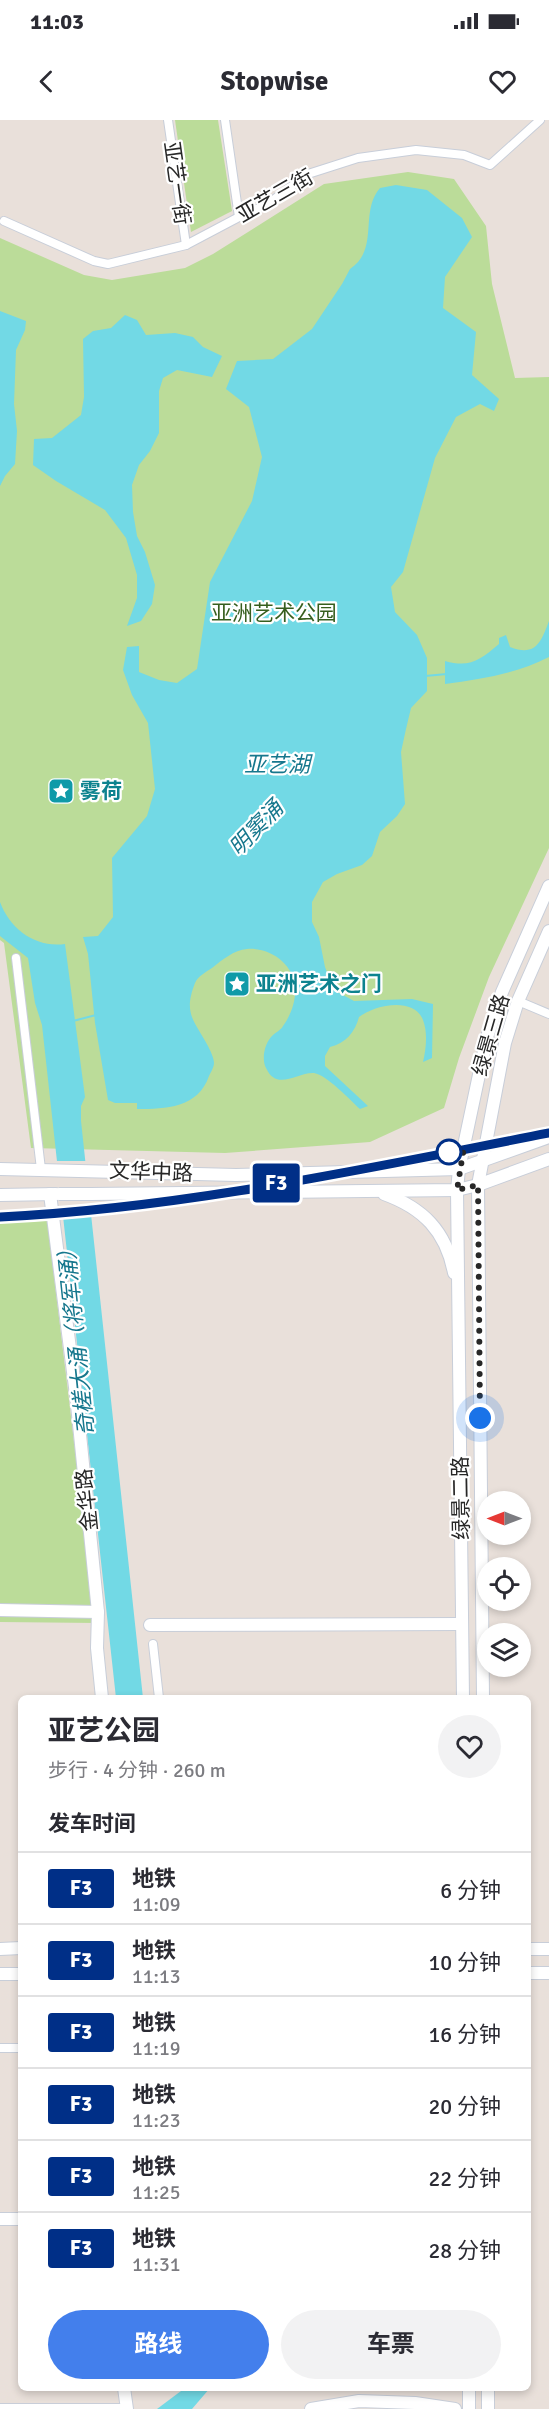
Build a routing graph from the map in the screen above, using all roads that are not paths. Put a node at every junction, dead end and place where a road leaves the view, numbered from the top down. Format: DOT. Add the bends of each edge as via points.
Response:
graph roads {
  1 [pos="168,120"];
  2 [pos="225,120"];
  3 [pos="540,120"];
  4 [pos="239,217"];
  5 [pos="4,221"];
  6 [pos="186,246"];
  7 [pos="549,886"];
  8 [pos="549,931"];
  9 [pos="16,958"];
  10 [pos="518,1001"];
  11 [pos="549,1014"];
  12 [pos="549,1137"];
  13 [pos="549,1159"];
  14 [pos="481,1163"];
  15 [pos="0,1169"];
  16 [pos="41,1169"];
  17 [pos="459,1169"];
  18 [pos="478,1185"];
  19 [pos="457,1190"];
  20 [pos="374,1191"];
  21 [pos="55,1194"];
  22 [pos="0,1195"];
  23 [pos="459,1300"];
  24 [pos="0,1610"];
  25 [pos="98,1612"];
  26 [pos="462,1624"];
  27 [pos="150,1625"];
  28 [pos="153,1644"];
  29 [pos="102,1695"];
  30 [pos="159,1695"];
  31 [pos="463,1695"];
  32 [pos="483,1695"];
  33 [pos="18,1948"];
  34 [pos="0,1949"];
  35 [pos="531,1949"];
  36 [pos="549,1949"];
  37 [pos="531,1973"];
  38 [pos="549,1973"];
  39 [pos="0,1974"];
  40 [pos="18,1974"];
  41 [pos="0,2048"];
  42 [pos="18,2048"];
  43 [pos="0,2219"];
  44 [pos="18,2219"];
  45 [pos="124,2391"];
  46 [pos="469,2391"];
  47 [pos="488,2391"];
  48 [pos="0,2408"];
  49 [pos="127,2409"];
  50 [pos="311,2409"];
  51 [pos="455,2409"];
  52 [pos="469,2409"];
  53 [pos="488,2409"];
  1 -- 6 [label="street, 亚艺一街"];
  2 -- 4 [label="street"];
  3 -- 4 [label="street, 亚艺三街" via="490,165 464,154 416,150 358,158 308,174 268,204"];
  4 -- 6 [label="street, 亚艺三街"];
  5 -- 6 [label="street, 亚艺三街" via="108,264"];
  7 -- 17 [label="main road, 绿景三路" via="502,992 487,1037"];
  8 -- 10 [label="main road, 绿景三路"];
  9 -- 16 [label="street"];
  10 -- 11 [label="street"];
  10 -- 14 [label="main road, 绿景三路"];
  12 -- 14 [label="main road, 文华中路"];
  13 -- 18 [label="main road, 文华中路"];
  14 -- 17 [label="main road, 文华中路"];
  14 -- 18 [label="main road, 绿景三路"];
  15 -- 16 [label="main road, 文华中路"];
  16 -- 17 [label="main road, 文华中路" via="236,1175"];
  17 -- 19 [label="main road, 绿景三路"];
  18 -- 19 [label="main road, 文华中路"];
  18 -- 32 [label="main road, 绿景二路"];
  19 -- 20 [label="main road, 文华中路"];
  19 -- 23 [label="main road, 绿景二路"];
  20 -- 21 [label="main road, 文华中路, bridge"];
  20 -- 23 [label="main road" via="424,1214 441,1236 452,1264"];
  21 -- 22 [label="main road, 文华中路"];
  21 -- 25 [label="main road, 金华路"];
  23 -- 26 [label="main road, 绿景二路"];
  24 -- 25 [label="main road"];
  25 -- 29 [label="main road, 金华路"];
  26 -- 27 [label="main road"];
  26 -- 31 [label="main road, 绿景二路"];
  28 -- 30 [label="street"];
  33 -- 34 [label="main road"];
  35 -- 36 [label="main road"];
  37 -- 38 [label="main road"];
  39 -- 40 [label="main road"];
  41 -- 42 [label="street"];
  43 -- 44 [label="main road"];
  45 -- 49 [label="main road"];
  46 -- 52 [label="main road"];
  47 -- 53 [label="main road"];
  48 -- 49 [label="street"];
  50 -- 51 [label="main road" via="358,2401"];
}
